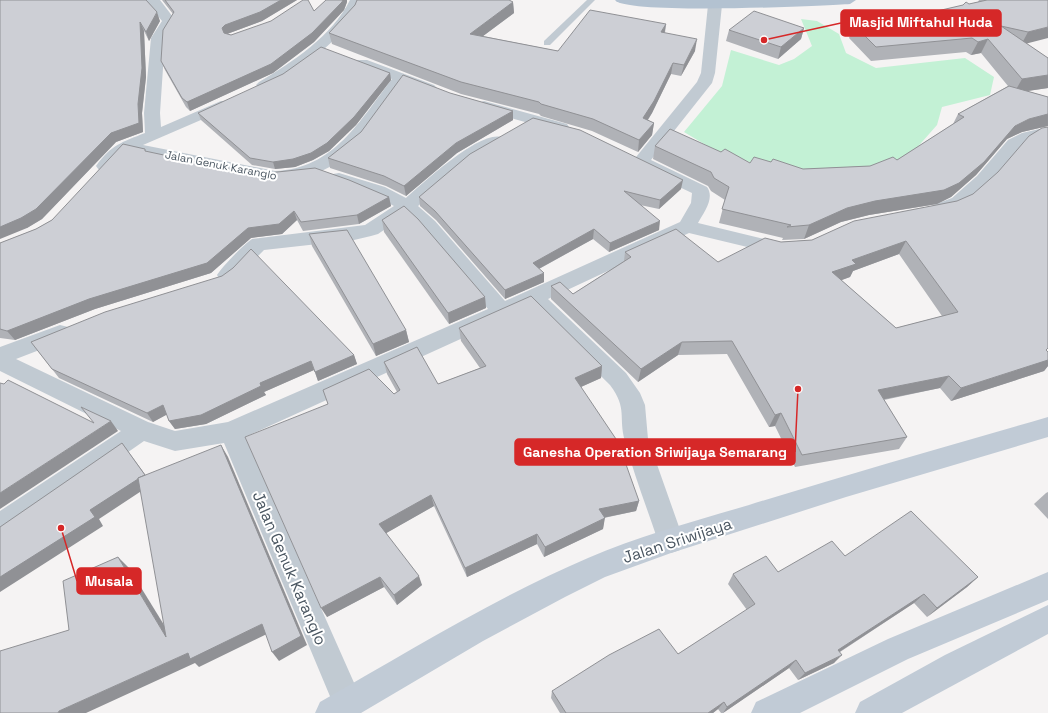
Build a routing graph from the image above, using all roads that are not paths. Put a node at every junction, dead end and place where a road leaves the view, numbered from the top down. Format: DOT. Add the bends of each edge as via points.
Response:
graph roads {
  1 [pos="148,0"];
  2 [pos="356,0"];
  3 [pos="591,0"];
  4 [pos="621,0"];
  5 [pos="850,0"];
  6 [pos="715,4"];
  7 [pos="547,43"];
  8 [pos="333,52"];
  9 [pos="401,78"];
  10 [pos="443,93"];
  11 [pos="473,103"];
  12 [pos="532,118"];
  13 [pos="573,131"];
  14 [pos="1048,132"];
  15 [pos="153,136"];
  16 [pos="123,146"];
  17 [pos="311,168"];
  18 [pos="92,180"];
  19 [pos="407,206"];
  20 [pos="920,214"];
  21 [pos="687,226"];
  22 [pos="801,247"];
  23 [pos="213,281"];
  24 [pos="534,297"];
  25 [pos="502,311"];
  26 [pos="75,327"];
  27 [pos="0,356"];
  28 [pos="0,361"];
  29 [pos="1048,427"];
  30 [pos="141,430"];
  31 [pos="231,432"];
  32 [pos="0,526"];
  33 [pos="671,541"];
  34 [pos="1048,586"];
  35 [pos="1048,619"];
  36 [pos="340,708"];
  37 [pos="767,713"];
  38 [pos="871,713"];
  1 -- 15 [label="street, Jalan Genuk Karanglo" via="155,3 169,21 158,38 152,113"];
  2 -- 8 [label="street, Jalan Genuk Karanglo"];
  3 -- 7 [label="lane"];
  4 -- 6 [label="main road"];
  5 -- 6 [label="main road" via="801,4"];
  6 -- 21 [label="street" via="708,73 704,83 634,158 701,191 700,203"];
  8 -- 9 [label="street"];
  8 -- 15 [label="street, Jalan Genuk Karanglo"];
  9 -- 10 [label="street"];
  9 -- 17 [label="street, Jalan Genuk Karanglo" via="354,140 330,159"];
  11 -- 12 [label="street"];
  12 -- 13 [label="street"];
  12 -- 19 [label="street" via="464,158"];
  14 -- 20 [label="street" via="1028,136 1014,144 983,180 958,202 943,209"];
  15 -- 16 [label="street, Jalan Genuk Karanglo"];
  16 -- 17 [label="street, Jalan Genuk Karanglo" via="276,176 287,177"];
  16 -- 18 [label="street, Jalan Genuk Karanglo"];
  17 -- 19 [label="street" via="379,191"];
  19 -- 23 [label="street" via="371,230 259,244 252,248 232,272"];
  19 -- 25 [label="street" via="428,225"];
  21 -- 22 [label="street" via="776,248"];
  21 -- 24 [label="street"];
  24 -- 25 [label="street"];
  24 -- 33 [label="street" via="618,378 629,392 633,405 636,439"];
  25 -- 31 [label="street"];
  26 -- 27 [label="street"];
  28 -- 30 [label="street"];
  29 -- 33 [label="main road, Jalan Sriwijaya"];
  30 -- 31 [label="street" via="175,440"];
  30 -- 32 [label="street"];
  31 -- 36 [label="street, Jalan Genuk Karanglo"];
  33 -- 36 [label="main road, Jalan Sriwijaya" via="598,567 555,587"];
  34 -- 37 [label="main road" via="898,648"];
  35 -- 38 [label="main road"];
}
